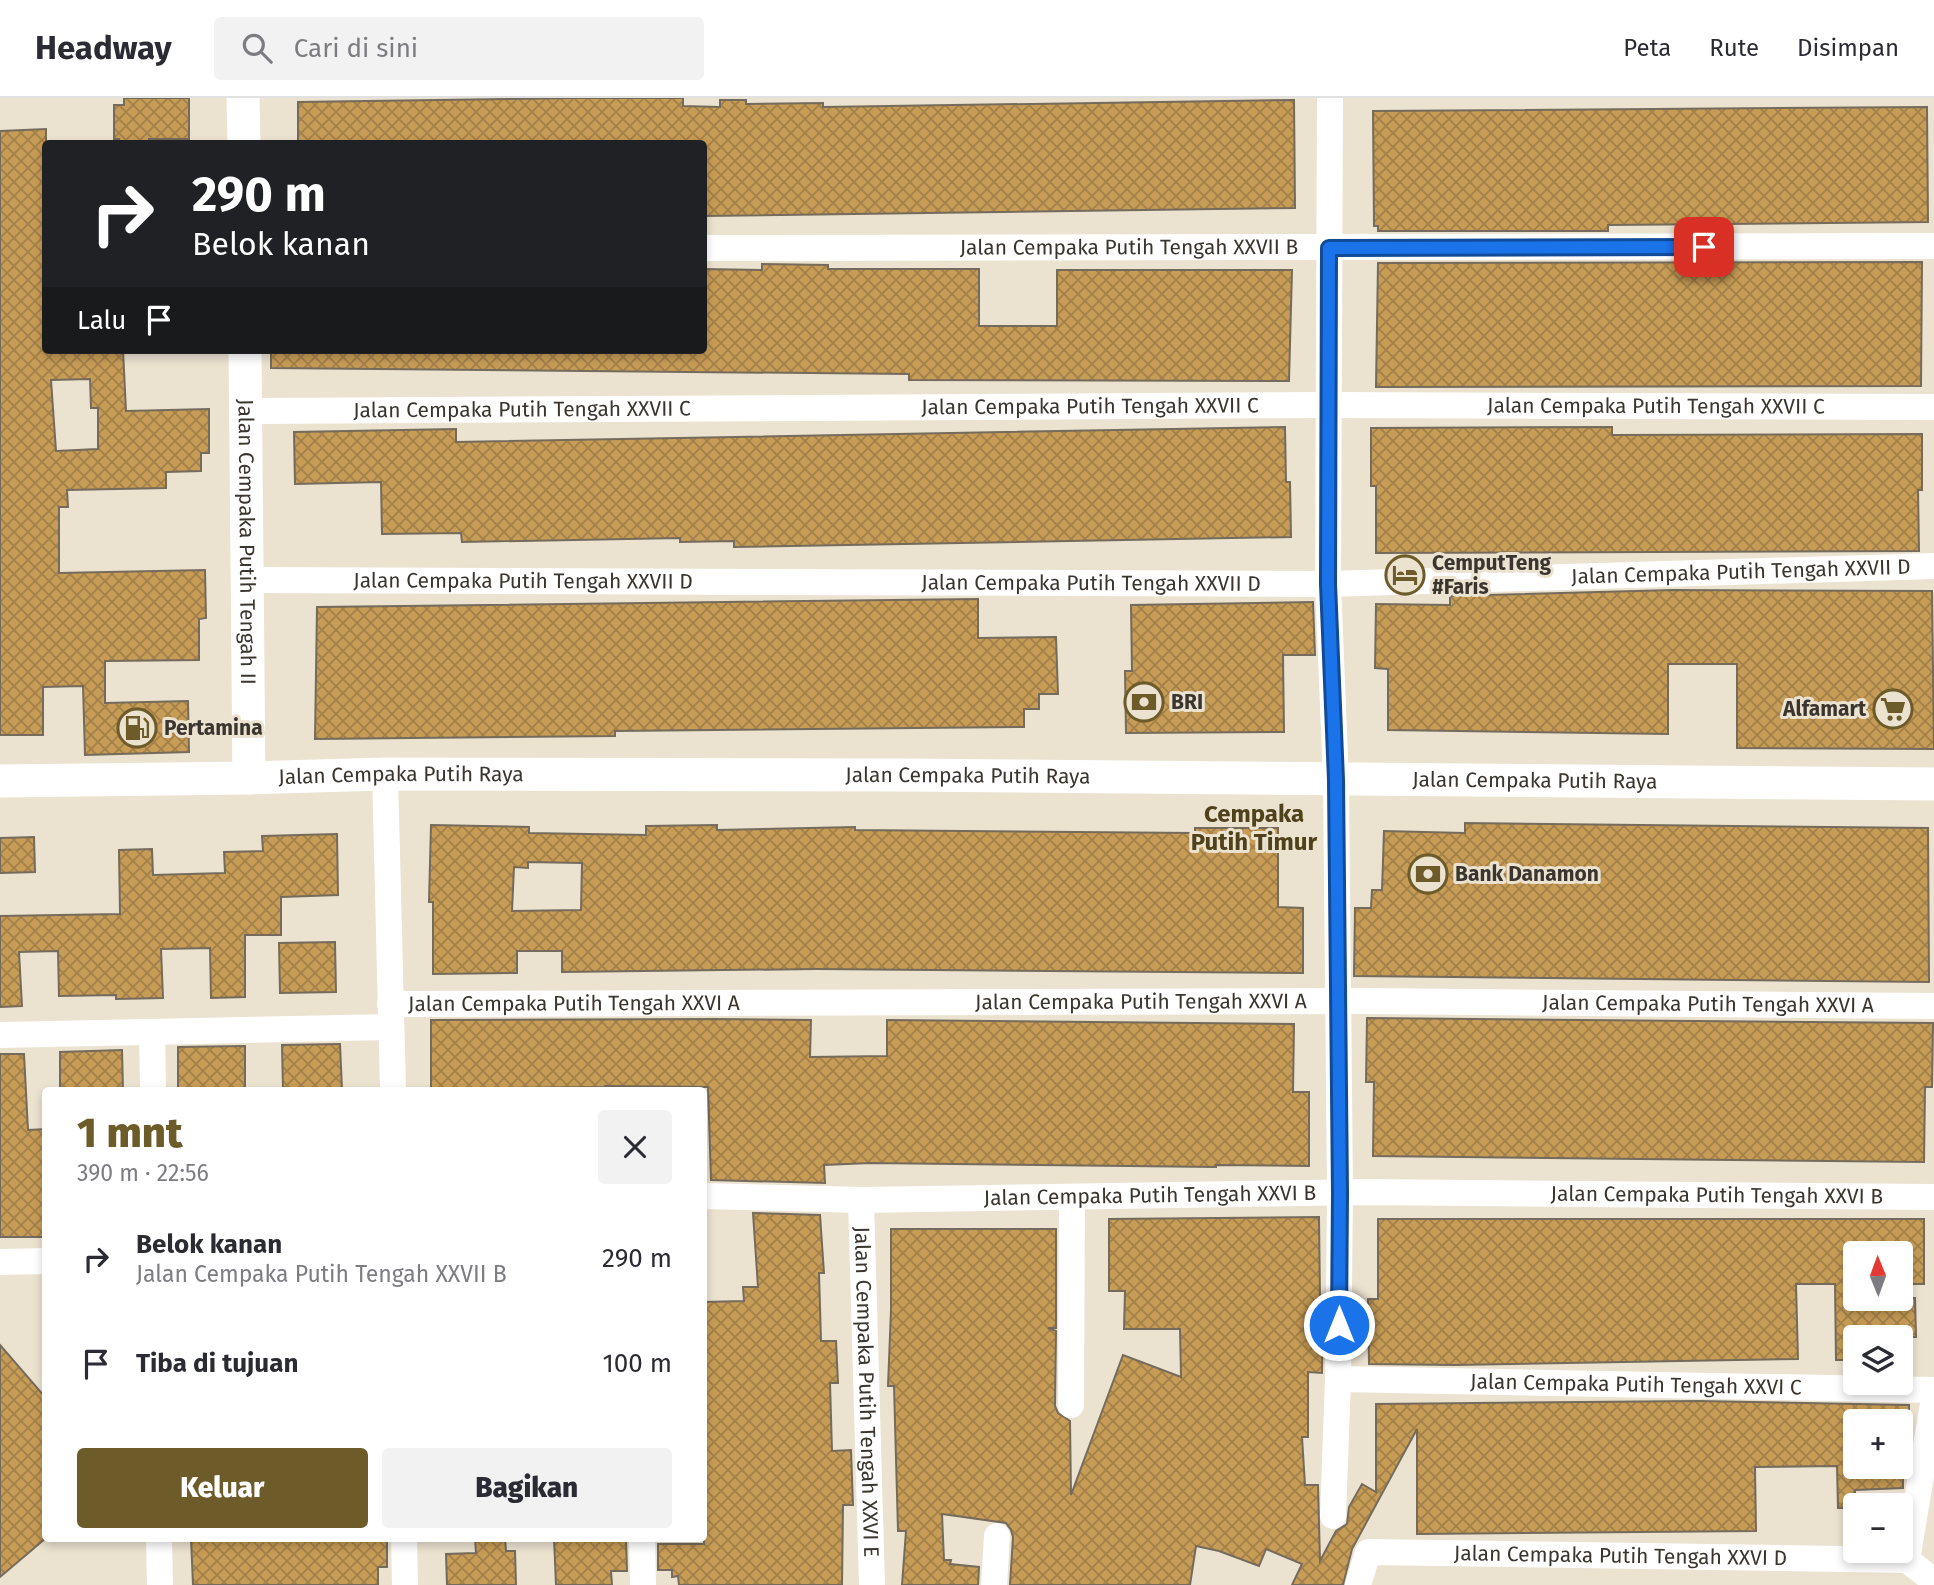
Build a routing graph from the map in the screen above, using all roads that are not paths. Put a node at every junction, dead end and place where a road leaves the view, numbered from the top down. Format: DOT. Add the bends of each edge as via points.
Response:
graph roads {
  1 [pos="243,98"];
  2 [pos="1330,98"];
  3 [pos="244,140"];
  4 [pos="1934,246"];
  5 [pos="707,248"];
  6 [pos="1329,248"];
  7 [pos="246,354"];
  8 [pos="1328,405"];
  9 [pos="1934,407"];
  10 [pos="246,411"];
  11 [pos="1934,566"];
  12 [pos="247,580"];
  13 [pos="1328,584"];
  14 [pos="385,774"];
  15 [pos="249,778"];
  16 [pos="1336,780"];
  17 [pos="0,781"];
  18 [pos="1934,784"];
  19 [pos="1338,1001"];
  20 [pos="1934,1006"];
  21 [pos="391,1016"];
  22 [pos="152,1032"];
  23 [pos="0,1035"];
  24 [pos="153,1087"];
  25 [pos="393,1087"];
  26 [pos="1340,1193"];
  27 [pos="707,1196"];
  28 [pos="1934,1197"];
  29 [pos="1072,1198"];
  30 [pos="861,1199"];
  31 [pos="42,1261"];
  32 [pos="0,1262"];
  33 [pos="1338,1379"];
  34 [pos="1934,1390"];
  35 [pos="1934,1398"];
  36 [pos="1071,1405"];
  37 [pos="1334,1516"];
  38 [pos="1913,1524"];
  39 [pos="998,1536"];
  40 [pos="159,1542"];
  41 [pos="404,1542"];
  42 [pos="642,1542"];
  43 [pos="1843,1559"];
  44 [pos="1911,1563"];
  45 [pos="1934,1581"];
  46 [pos="160,1585"];
  47 [pos="405,1585"];
  48 [pos="643,1585"];
  49 [pos="872,1585"];
  50 [pos="994,1585"];
  51 [pos="1358,1585"];
  1 -- 3 [label="street"];
  2 -- 6 [label="street"];
  4 -- 6 [label="street, Jalan Cempaka Putih Tengah XXVII B"];
  5 -- 6 [label="street, Jalan Cempaka Putih Tengah XXVII B"];
  6 -- 8 [label="street"];
  7 -- 10 [label="street, Jalan Cempaka Putih Tengah II"];
  8 -- 9 [label="street, Jalan Cempaka Putih Tengah XXVII C"];
  8 -- 10 [label="street, Jalan Cempaka Putih Tengah XXVII C"];
  8 -- 13 [label="street"];
  10 -- 12 [label="street, Jalan Cempaka Putih Tengah II"];
  11 -- 13 [label="street, Jalan Cempaka Putih Tengah XXVII D"];
  12 -- 13 [label="street, Jalan Cempaka Putih Tengah XXVII D"];
  12 -- 15 [label="street, Jalan Cempaka Putih Tengah II"];
  13 -- 16 [label="street"];
  14 -- 15 [label="street, Jalan Cempaka Putih Raya"];
  14 -- 16 [label="street, Jalan Cempaka Putih Raya"];
  14 -- 21 [label="street"];
  15 -- 17 [label="street, Jalan Cempaka Putih Raya"];
  16 -- 18 [label="street, Jalan Cempaka Putih Raya"];
  16 -- 19 [label="street"];
  19 -- 20 [label="street, Jalan Cempaka Putih Tengah XXVI A"];
  19 -- 21 [label="street, Jalan Cempaka Putih Tengah XXVI A"];
  19 -- 26 [label="street"];
  21 -- 22 [label="street, Jalan Cempaka Putih Tengah XXVI A"];
  21 -- 25 [label="street"];
  22 -- 23 [label="street, Jalan Cempaka Putih Tengah XXVI A"];
  22 -- 24 [label="street"];
  26 -- 28 [label="street, Jalan Cempaka Putih Tengah XXVI B"];
  26 -- 29 [label="street, Jalan Cempaka Putih Tengah XXVI B"];
  26 -- 33 [label="street"];
  27 -- 30 [label="street, Jalan Cempaka Putih Tengah XXVI B"];
  29 -- 30 [label="street, Jalan Cempaka Putih Tengah XXVI B"];
  29 -- 36 [label="street"];
  30 -- 49 [label="street, Jalan Cempaka Putih Tengah XXVI E"];
  31 -- 32 [label="street"];
  33 -- 34 [label="street, Jalan Cempaka Putih Tengah XXVI C"];
  33 -- 37 [label="street"];
  35 -- 38 [label="street"];
  39 -- 50 [label="street"];
  40 -- 46 [label="street"];
  41 -- 47 [label="street"];
  42 -- 48 [label="street"];
  43 -- 51 [label="street, Jalan Cempaka Putih Tengah XXVI D" via="1368,1552"];
  44 -- 45 [label="street"];
}
